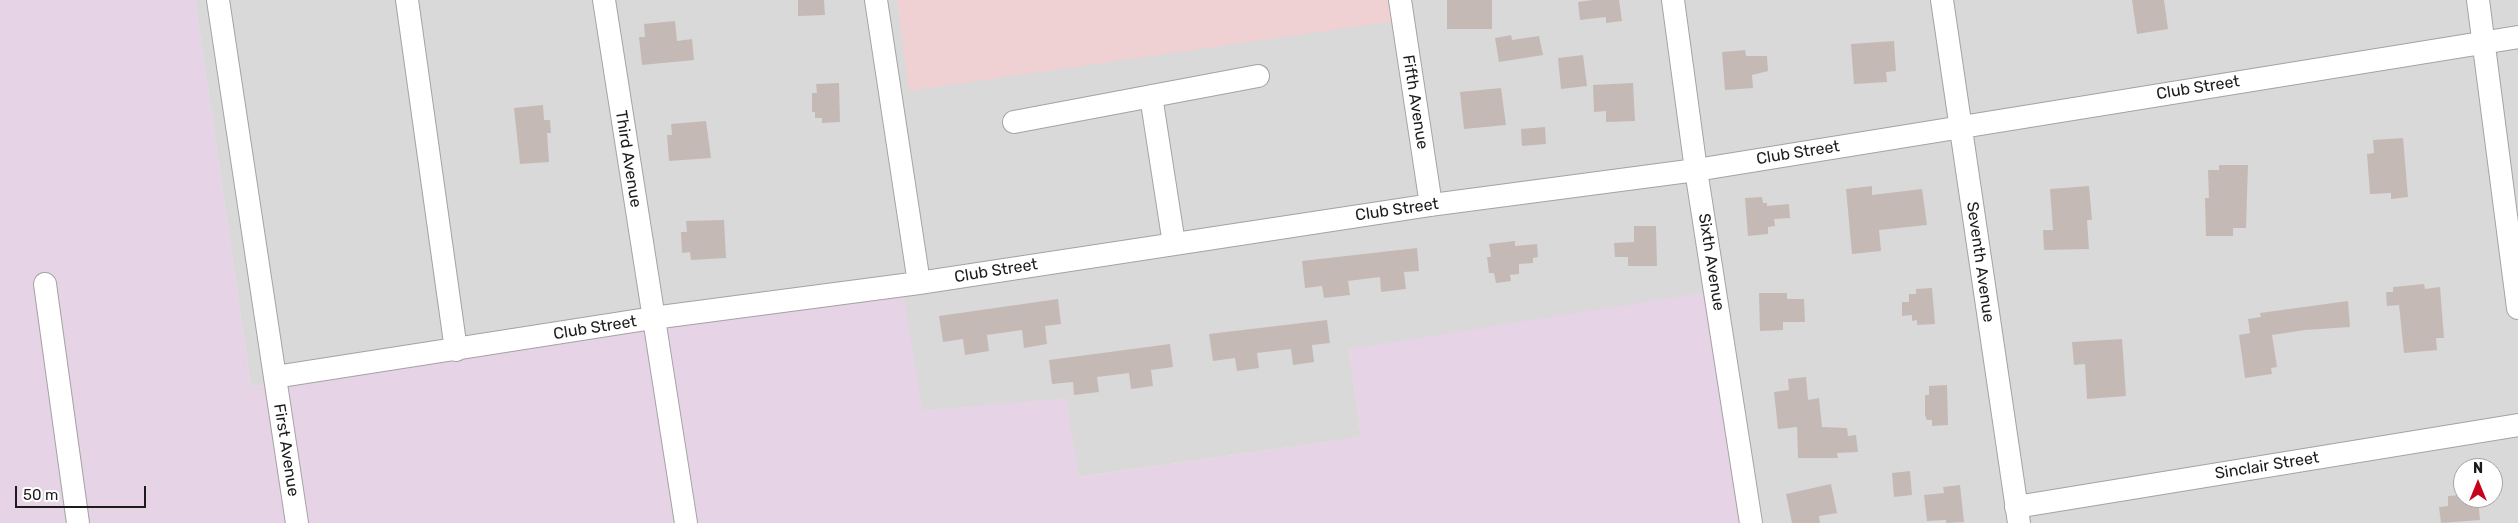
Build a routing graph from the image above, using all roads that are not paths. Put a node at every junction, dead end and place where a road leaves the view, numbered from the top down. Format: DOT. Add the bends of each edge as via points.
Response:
graph roads {
  1 [pos="218,0"];
  2 [pos="406,0"];
  3 [pos="604,0"];
  4 [pos="876,0"];
  5 [pos="1400,0"];
  6 [pos="1673,0"];
  7 [pos="1942,0"];
  8 [pos="2478,0"];
  9 [pos="2518,37"];
  10 [pos="2483,42"];
  11 [pos="1258,76"];
  12 [pos="1151,96"];
  13 [pos="1014,122"];
  14 [pos="1960,127"];
  15 [pos="1696,170"];
  16 [pos="1431,204"];
  17 [pos="1174,244"];
  18 [pos="919,283"];
  19 [pos="45,284"];
  20 [pos="2518,308"];
  21 [pos="653,318"];
  22 [pos="456,350"];
  23 [pos="274,377"];
  24 [pos="2518,425"];
  25 [pos="2017,515"];
  26 [pos="78,523"];
  27 [pos="297,523"];
  28 [pos="686,523"];
  29 [pos="1751,523"];
  1 -- 23 [label="street, First Avenue"];
  2 -- 22 [label="street"];
  3 -- 21 [label="street, Third Avenue"];
  4 -- 18 [label="street"];
  5 -- 16 [label="street, Fifth Avenue"];
  6 -- 15 [label="street, Sixth Avenue"];
  7 -- 14 [label="street, Seventh Avenue"];
  8 -- 10 [label="street"];
  9 -- 10 [label="street, Club Street"];
  10 -- 14 [label="street, Club Street"];
  10 -- 20 [label="street"];
  11 -- 12 [label="street"];
  12 -- 13 [label="street"];
  12 -- 17 [label="street"];
  14 -- 15 [label="street, Club Street"];
  14 -- 25 [label="street, Seventh Avenue"];
  15 -- 16 [label="street, Club Street"];
  15 -- 29 [label="street, Sixth Avenue"];
  16 -- 17 [label="street, Club Street"];
  17 -- 18 [label="street, Club Street"];
  18 -- 21 [label="street, Club Street"];
  19 -- 26 [label="street"];
  21 -- 22 [label="street, Club Street"];
  21 -- 28 [label="street, Third Avenue"];
  22 -- 23 [label="street, Club Street"];
  23 -- 27 [label="street, First Avenue"];
  24 -- 25 [label="street, Sinclair Street"];
}
